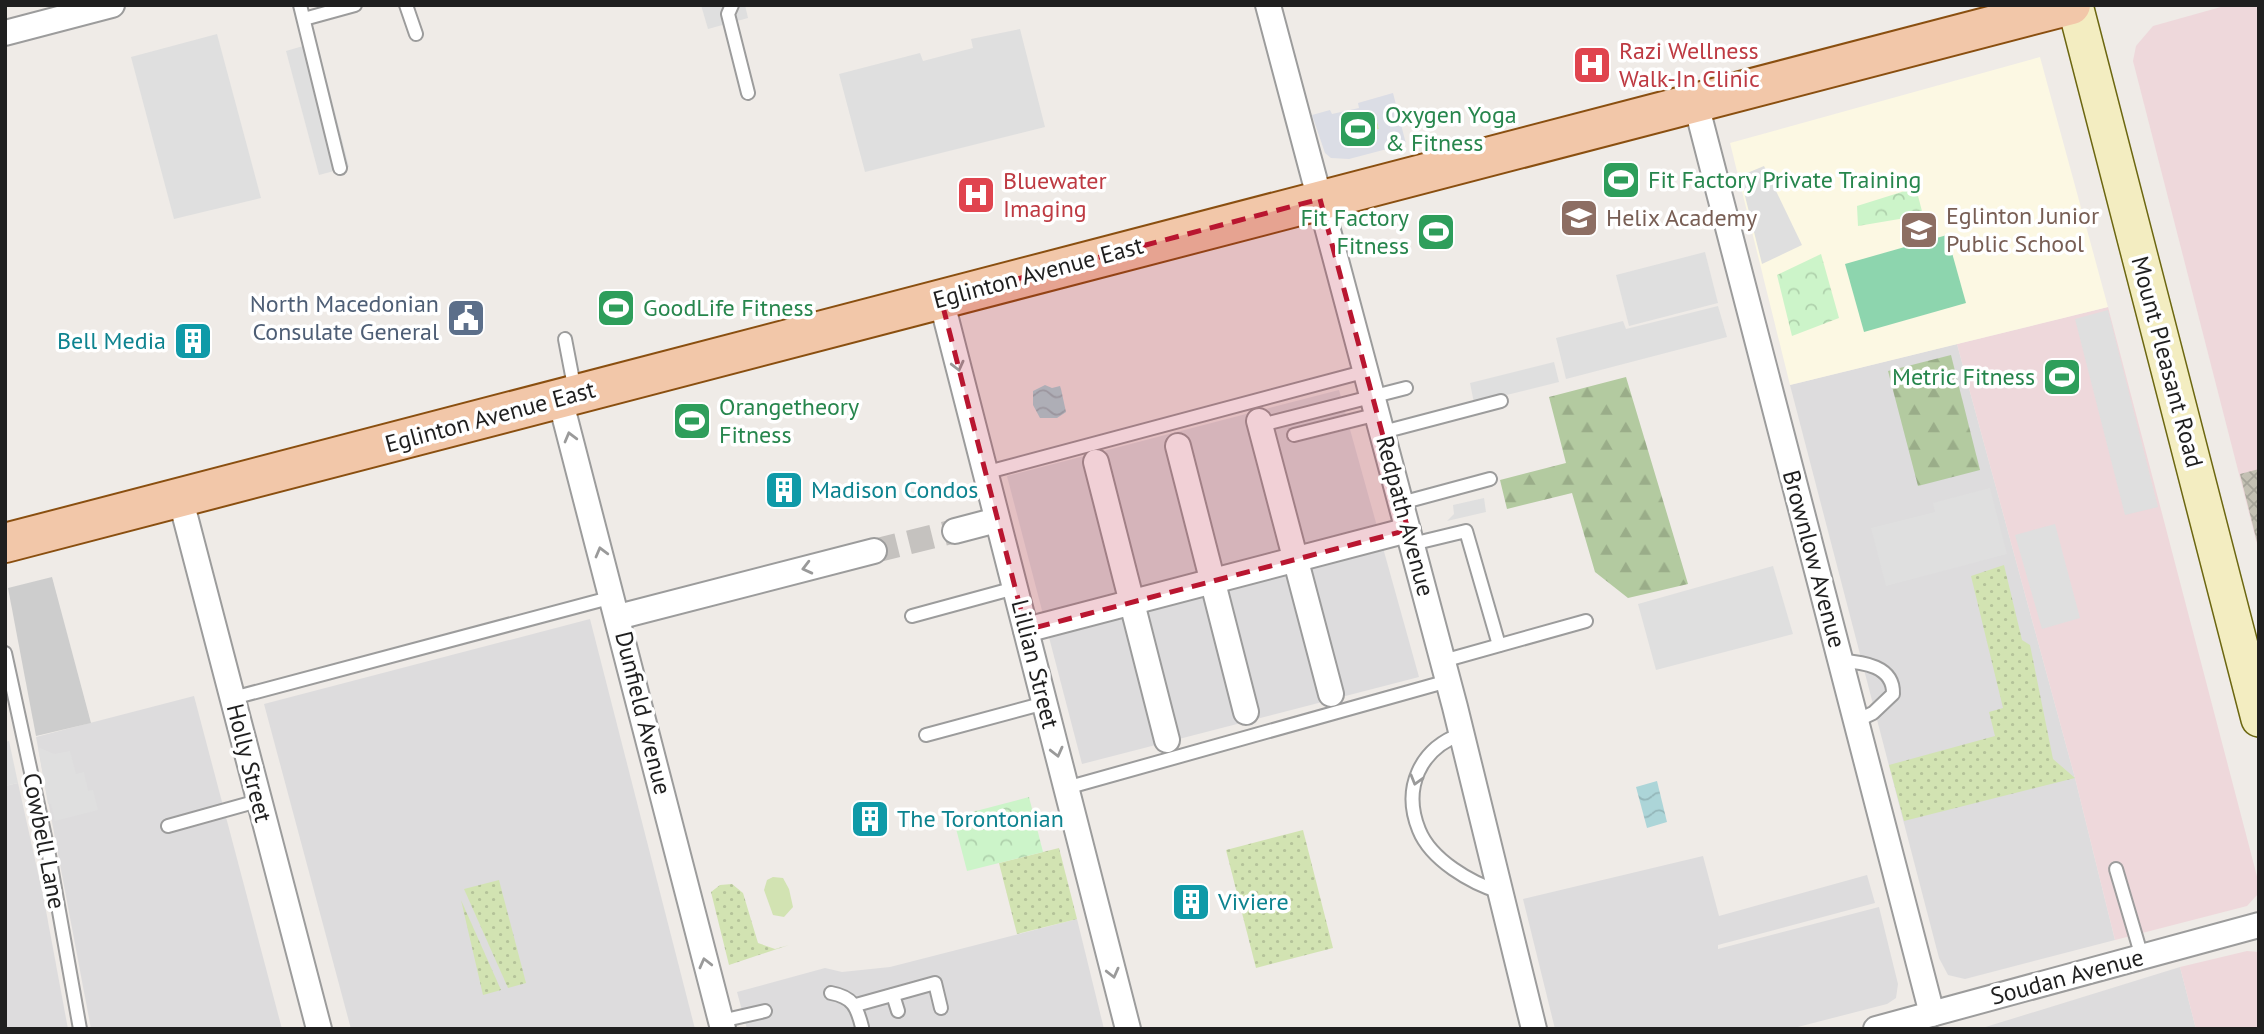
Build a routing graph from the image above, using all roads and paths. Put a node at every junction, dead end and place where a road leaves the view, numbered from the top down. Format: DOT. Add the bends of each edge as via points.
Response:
graph roads {
  1 [pos="112,5"];
  2 [pos="300,5"];
  3 [pos="355,5"];
  4 [pos="406,5"];
  5 [pos="732,5"];
  6 [pos="1268,5"];
  7 [pos="2073,5"];
  8 [pos="304,19"];
  9 [pos="5,33"];
  10 [pos="415,34"];
  11 [pos="748,93"];
  12 [pos="1696,104"];
  13 [pos="340,168"];
  14 [pos="1320,199"];
  15 [pos="942,299"];
  16 [pos="565,339"];
  17 [pos="1367,371"];
  18 [pos="1406,388"];
  19 [pos="568,397"];
  20 [pos="1501,401"];
  21 [pos="1378,414"];
  22 [pos="1262,423"];
  23 [pos="1294,435"];
  24 [pos="1178,446"];
  25 [pos="1096,462"];
  26 [pos="984,472"];
  27 [pos="1490,479"];
  28 [pos="180,497"];
  29 [pos="1401,503"];
  30 [pos="997,520"];
  31 [pos="955,531"];
  32 [pos="1410,537"];
  33 [pos="5,543"];
  34 [pos="874,551"];
  35 [pos="1294,560"];
  36 [pos="1211,582"];
  37 [pos="1015,588"];
  38 [pos="1132,603"];
  39 [pos="616,607"];
  40 [pos="912,616"];
  41 [pos="1586,621"];
  42 [pos="1026,630"];
  43 [pos="1499,645"];
  44 [pos="5,653"];
  45 [pos="1841,661"];
  46 [pos="1445,671"];
  47 [pos="1331,694"];
  48 [pos="233,698"];
  49 [pos="1045,703"];
  50 [pos="1246,712"];
  51 [pos="2259,719"];
  52 [pos="1856,721"];
  53 [pos="1461,734"];
  54 [pos="926,735"];
  55 [pos="1167,740"];
  56 [pos="1066,788"];
  57 [pos="258,801"];
  58 [pos="169,826"];
  59 [pos="2116,869"];
  60 [pos="1500,892"];
  61 [pos="2259,926"];
  62 [pos="2142,957"];
  63 [pos="831,993"];
  64 [pos="893,995"];
  65 [pos="856,1005"];
  66 [pos="941,1008"];
  67 [pos="765,1011"];
  68 [pos="898,1011"];
  69 [pos="1932,1014"];
  70 [pos="722,1025"];
  71 [pos="862,1027"];
  72 [pos="80,1029"];
  73 [pos="318,1029"];
  74 [pos="1128,1029"];
  75 [pos="1534,1029"];
  76 [pos="1876,1029"];
  1 -- 9 [label="street"];
  2 -- 8 [label="lane"];
  3 -- 8 [label="lane"];
  4 -- 10 [label="lane"];
  5 -- 11 [label="lane" via="728,14"];
  6 -- 14 [label="street, Redpath Avenue"];
  7 -- 12 [label="main road, Eglinton Avenue East"];
  7 -- 51 [label="main road, Mount Pleasant Road"];
  8 -- 13 [label="lane"];
  12 -- 14 [label="main road, Eglinton Avenue East"];
  12 -- 45 [label="street, Brownlow Avenue"];
  14 -- 15 [label="main road, Eglinton Avenue East"];
  14 -- 17 [label="street, Redpath Avenue"];
  15 -- 19 [label="main road, Eglinton Avenue East"];
  15 -- 26 [label="street, Lillian Street, one-way"];
  16 -- 19 [label="lane"];
  17 -- 21 [label="street, Redpath Avenue"];
  17 -- 26 [label="lane"];
  18 -- 21 [label="lane"];
  19 -- 28 [label="main road, Eglinton Avenue East"];
  39 -- 19 [label="street, Dunfield Avenue, one-way"];
  20 -- 21 [label="lane"];
  21 -- 22 [label="lane"];
  21 -- 23 [label="lane"];
  21 -- 29 [label="street, Redpath Avenue"];
  22 -- 35 [label="street"];
  24 -- 36 [label="street"];
  25 -- 38 [label="street"];
  26 -- 30 [label="street, Lillian Street"];
  27 -- 29 [label="lane"];
  28 -- 33 [label="main road, Eglinton Avenue East"];
  28 -- 48 [label="street, Holly Street"];
  29 -- 32 [label="street, Redpath Avenue"];
  30 -- 31 [label="street"];
  30 -- 37 [label="street, Lillian Street"];
  32 -- 35 [label="street"];
  32 -- 43 [label="lane" via="1466,531"];
  32 -- 46 [label="street, Redpath Avenue"];
  34 -- 39 [label="street, one-way"];
  35 -- 36 [label="street"];
  35 -- 47 [label="street"];
  36 -- 38 [label="street"];
  36 -- 50 [label="street"];
  37 -- 40 [label="lane"];
  37 -- 42 [label="street, Lillian Street"];
  38 -- 42 [label="street"];
  38 -- 55 [label="street"];
  39 -- 48 [label="lane"];
  70 -- 39 [label="street, Dunfield Avenue, one-way"];
  41 -- 43 [label="lane"];
  42 -- 49 [label="street, Lillian Street"];
  43 -- 46 [label="lane"];
  44 -- 72 [label="lane, Cowbell Lane" via="49,855"];
  45 -- 52 [label="street, Brownlow Avenue"];
  45 -- 52 [label="lane" via="1860,662 1885,672 1893,685 1893,694"];
  46 -- 53 [label="street, Redpath Avenue"];
  46 -- 56 [label="lane"];
  48 -- 57 [label="street, Holly Street"];
  49 -- 54 [label="lane"];
  49 -- 56 [label="street, Lillian Street, one-way"];
  52 -- 69 [label="street, Brownlow Avenue"];
  53 -- 60 [label="street, Redpath Avenue"];
  53 -- 60 [label="lane, one-way" via="1441,741 1417,771 1412,796 1420,832 1438,856 1479,886"];
  56 -- 74 [label="street, Lillian Street, one-way"];
  57 -- 58 [label="lane"];
  57 -- 73 [label="street, Holly Street"];
  59 -- 62 [label="lane"];
  60 -- 75 [label="street, Redpath Avenue"];
  61 -- 62 [label="street, Soudan Avenue"];
  62 -- 69 [label="street, Soudan Avenue"];
  63 -- 65 [label="lane"];
  64 -- 65 [label="lane"];
  64 -- 66 [label="lane" via="935,984"];
  64 -- 68 [label="lane"];
  65 -- 71 [label="lane"];
  67 -- 70 [label="lane"];
  69 -- 76 [label="street, Soudan Avenue"];
}
